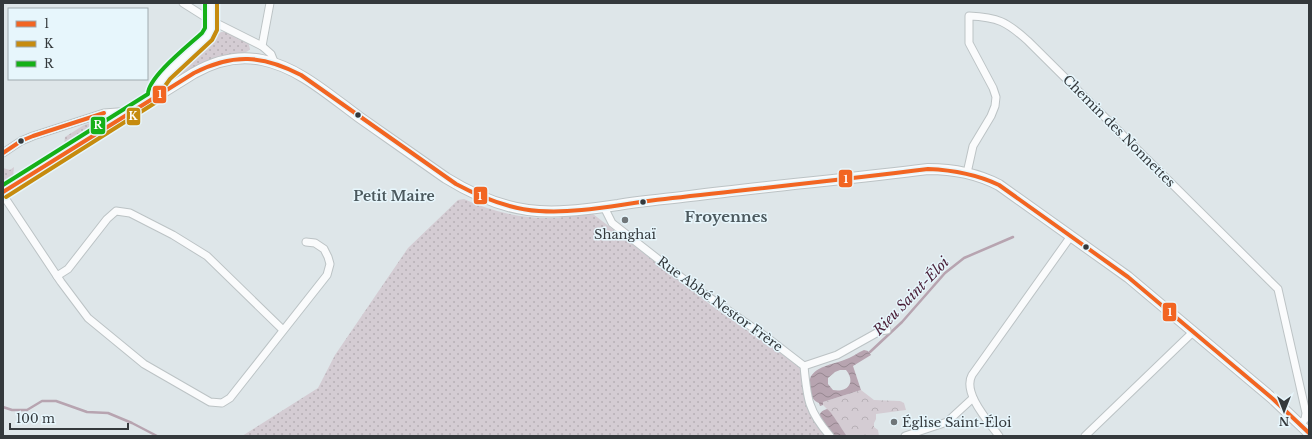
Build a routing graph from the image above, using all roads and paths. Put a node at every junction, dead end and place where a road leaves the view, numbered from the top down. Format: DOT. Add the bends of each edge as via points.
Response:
graph roads {
  1 [pos="183,3"];
  2 [pos="211,3"];
  3 [pos="270,3"];
  4 [pos="210,20"];
  5 [pos="262,46"];
  6 [pos="274,64"];
  7 [pos="154,97"];
  8 [pos="131,111"];
  9 [pos="3,153"];
  10 [pos="967,173"];
  11 [pos="3,193"];
  12 [pos="604,207"];
  13 [pos="1071,236"];
  14 [pos="306,242"];
  15 [pos="57,276"];
  16 [pos="283,330"];
  17 [pos="887,330"];
  18 [pos="1192,332"];
  19 [pos="804,366"];
  20 [pos="973,398"];
  21 [pos="1300,425"];
  22 [pos="1309,433"];
  23 [pos="830,436"];
  24 [pos="905,436"];
  25 [pos="999,436"];
  26 [pos="1085,436"];
  1 -- 4 [label="street"];
  2 -- 4 [label="street"];
  3 -- 5 [label="street"];
  4 -- 5 [label="street"];
  4 -- 7 [label="street" via="211,29 207,37 165,75 154,91"];
  5 -- 6 [label="street" via="271,54"];
  6 -- 7 [label="main road" via="252,58 217,62"];
  6 -- 12 [label="main road" via="302,77 446,178 474,194 528,210 561,211"];
  7 -- 8 [label="main road"];
  8 -- 9 [label="street" via="104,113 33,136"];
  8 -- 11 [label="main road"];
  10 -- 12 [label="main road" via="928,169"];
  10 -- 13 [label="main road" via="999,185"];
  10 -- 21 [label="street, Chemin des Nonnettes" via="973,146 996,106 993,88 969,43 969,16 986,16 1002,21 1028,41 1278,289 1306,413"];
  11 -- 15 [label="street"];
  12 -- 19 [label="street, Rue Abbé Nestor Frère" via="612,223 686,281"];
  13 -- 18 [label="main road" via="1128,277"];
  13 -- 20 [label="street" via="972,375 970,384"];
  14 -- 16 [label="street" via="315,243 324,249 330,264 327,275"];
  15 -- 16 [label="street" via="68,270 116,211 130,213 207,256"];
  15 -- 16 [label="street" via="88,318 144,364 210,402 222,403 230,398"];
  17 -- 19 [label="street" via="880,331 836,355"];
  18 -- 21 [label="main road" via="1273,399"];
  18 -- 26 [label="street"];
  19 -- 23 [label="street" via="809,404"];
  20 -- 24 [label="street" via="947,422"];
  20 -- 25 [label="street"];
  21 -- 22 [label="main road"];
}
